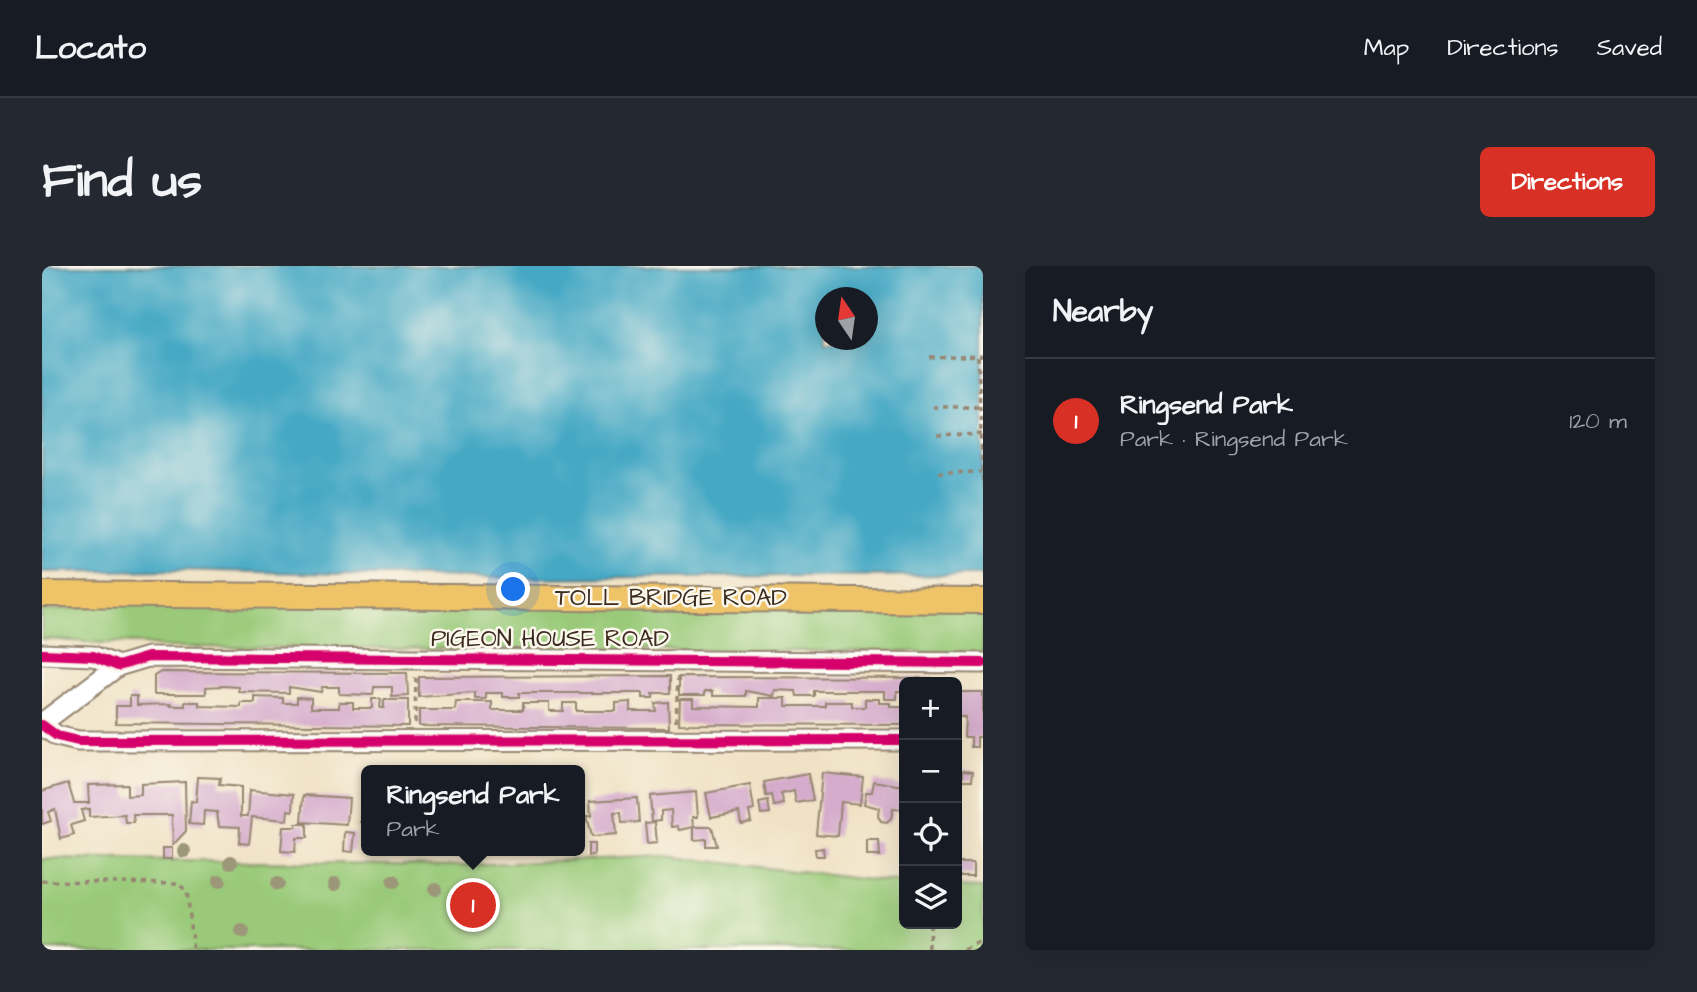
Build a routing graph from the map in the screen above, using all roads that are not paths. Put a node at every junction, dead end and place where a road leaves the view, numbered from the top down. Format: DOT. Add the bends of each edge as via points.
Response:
graph roads {
  1 [pos="50,591"];
  2 [pos="983,601"];
  3 [pos="42,654"];
  4 [pos="983,663"];
  5 [pos="118,666"];
  6 [pos="42,724"];
  7 [pos="899,740"];
  1 -- 2 [label="main road, TOLL BRIDGE ROAD"];
  3 -- 5 [label="street" via="93,656"];
  4 -- 5 [label="street, PIGEON HOUSE ROAD" via="148,657"];
  5 -- 6 [label="street"];
  6 -- 7 [label="street" via="57,736 78,741"];
}
